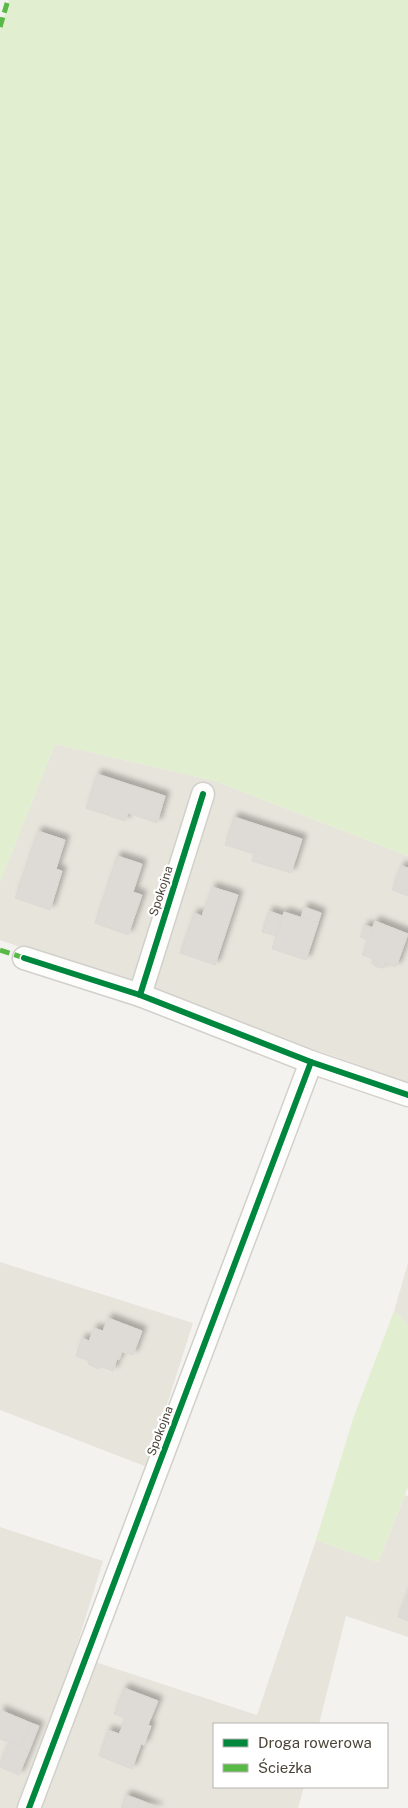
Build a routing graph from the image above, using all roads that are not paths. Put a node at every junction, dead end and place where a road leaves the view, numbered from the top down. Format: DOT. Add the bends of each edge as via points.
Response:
graph roads {
  1 [pos="203,794"];
  2 [pos="24,958"];
  3 [pos="140,995"];
  4 [pos="312,1062"];
  5 [pos="408,1095"];
  6 [pos="29,1808"];
  1 -- 3 [label="street, Spokojna"];
  2 -- 3 [label="street"];
  3 -- 4 [label="street"];
  4 -- 5 [label="street"];
  4 -- 6 [label="street, Spokojna"];
}
